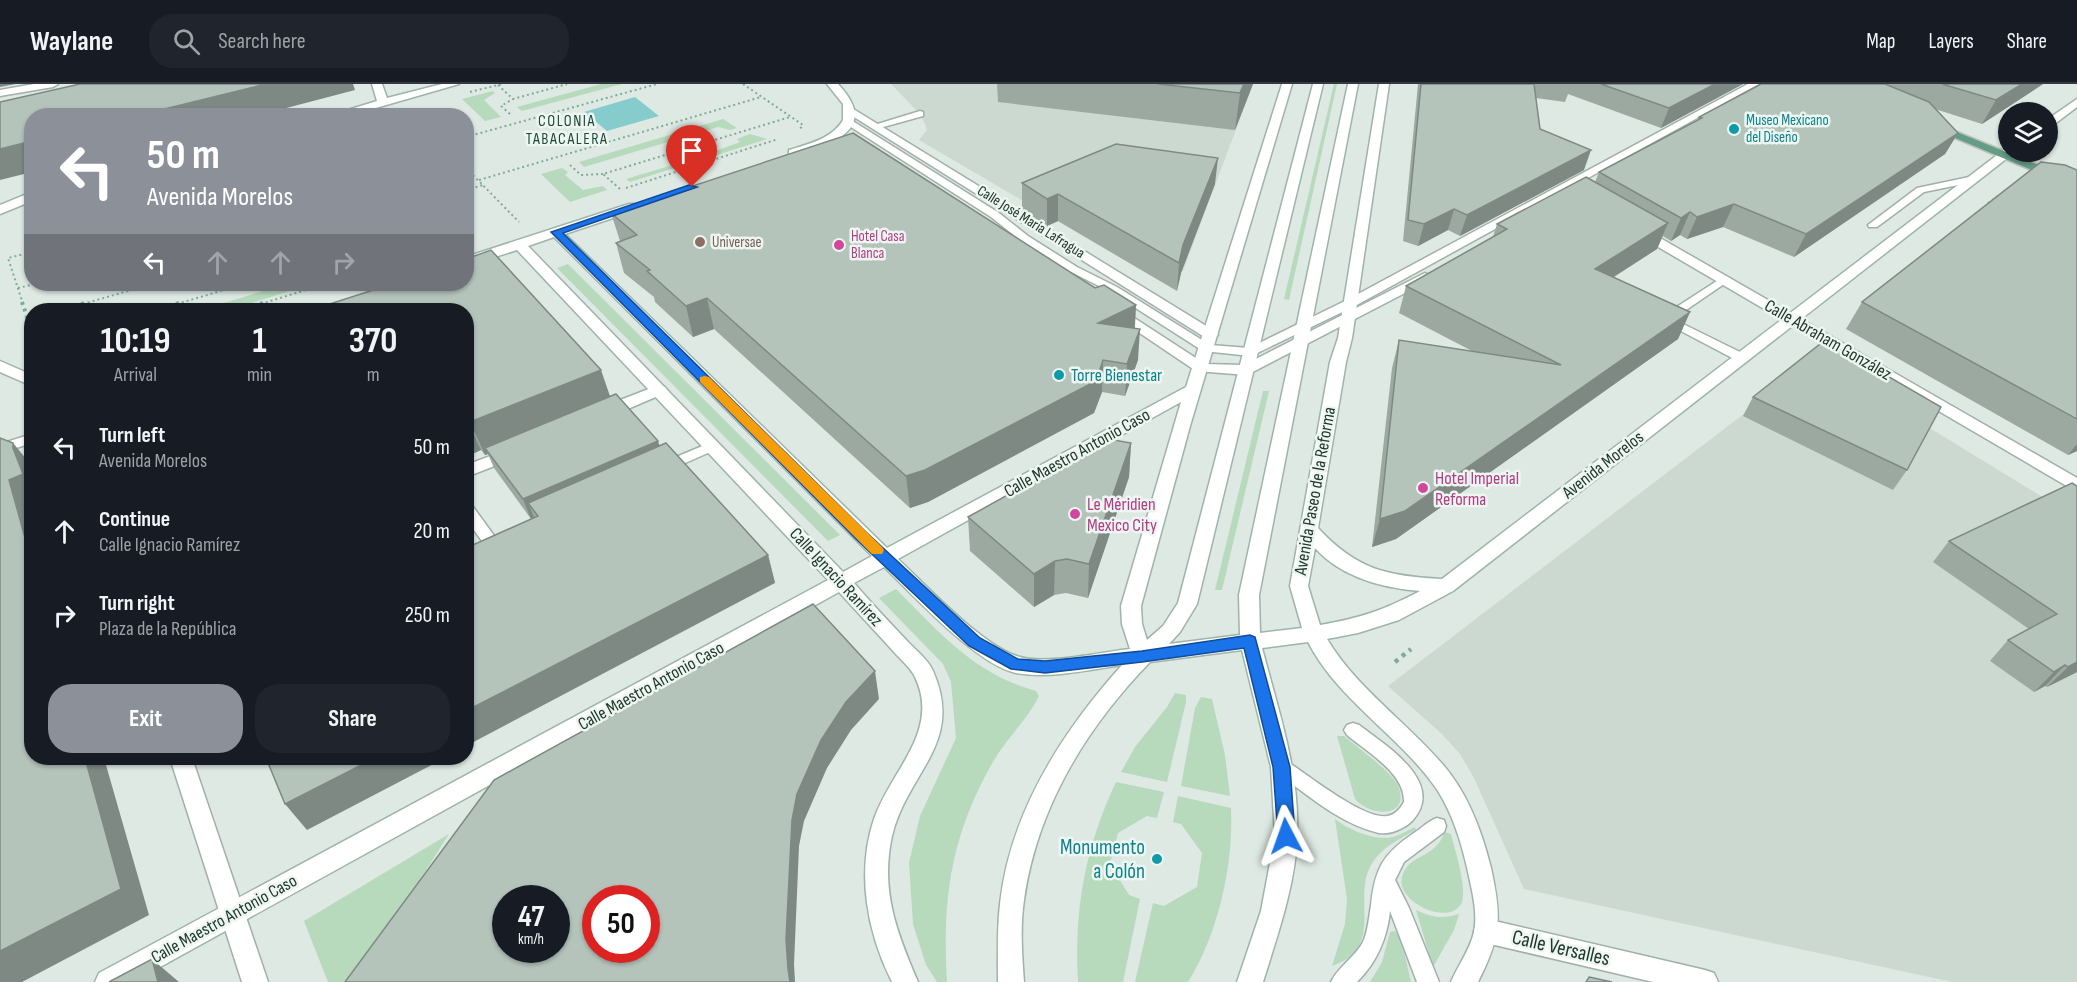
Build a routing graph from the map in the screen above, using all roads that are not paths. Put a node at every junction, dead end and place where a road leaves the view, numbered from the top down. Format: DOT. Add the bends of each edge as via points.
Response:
graph roads {
  1 [pos="53,84"];
  2 [pos="377,84"];
  3 [pos="454,84"];
  4 [pos="832,84"];
  5 [pos="1287,84"];
  6 [pos="1318,84"];
  7 [pos="1353,84"];
  8 [pos="1384,84"];
  9 [pos="1755,84"];
  10 [pos="422,88"];
  11 [pos="1770,90"];
  12 [pos="0,93"];
  13 [pos="383,102"];
  14 [pos="2077,102"];
  15 [pos="362,108"];
  16 [pos="920,114"];
  17 [pos="2058,116"];
  18 [pos="846,121"];
  19 [pos="1927,123"];
  20 [pos="876,126"];
  21 [pos="1998,150"];
  22 [pos="776,159"];
  23 [pos="1998,160"];
  24 [pos="2027,162"];
  25 [pos="898,171"];
  26 [pos="1974,179"];
  27 [pos="2077,185"];
  28 [pos="24,200"];
  29 [pos="648,201"];
  30 [pos="0,210"];
  31 [pos="1630,225"];
  32 [pos="1873,225"];
  33 [pos="556,232"];
  34 [pos="996,234"];
  35 [pos="519,244"];
  36 [pos="474,259"];
  37 [pos="1723,280"];
  38 [pos="1074,285"];
  39 [pos="1103,304"];
  40 [pos="1350,310"];
  41 [pos="1791,319"];
  42 [pos="1303,334"];
  43 [pos="1209,341"];
  44 [pos="1742,358"];
  45 [pos="1249,361"];
  46 [pos="0,366"];
  47 [pos="1201,368"];
  48 [pos="24,377"];
  49 [pos="1194,389"];
  50 [pos="658,390"];
  51 [pos="592,418"];
  52 [pos="24,441"];
  53 [pos="529,445"];
  54 [pos="712,446"];
  55 [pos="0,449"];
  56 [pos="474,469"];
  57 [pos="645,476"];
  58 [pos="2077,486"];
  59 [pos="474,519"];
  60 [pos="1308,529"];
  61 [pos="514,535"];
  62 [pos="885,558"];
  63 [pos="841,582"];
  64 [pos="1446,586"];
  65 [pos="1313,633"];
  66 [pos="1250,641"];
  67 [pos="1142,656"];
  68 [pos="1353,730"];
  69 [pos="184,765"];
  70 [pos="1282,767"];
  71 [pos="1437,826"];
  72 [pos="1384,879"];
  73 [pos="234,913"];
  74 [pos="1486,931"];
  75 [pos="108,982"];
  76 [pos="255,982"];
  77 [pos="905,982"];
  78 [pos="1011,982"];
  79 [pos="1250,982"];
  80 [pos="1342,982"];
  81 [pos="1428,982"];
  82 [pos="1464,982"];
  83 [pos="1706,982"];
  1 -- 12 [label="street"];
  2 -- 13 [label="street"];
  3 -- 10 [label="street"];
  4 -- 18 [label="street"];
  5 -- 43 [label="street"];
  6 -- 45 [label="street"];
  7 -- 42 [label="street"];
  8 -- 40 [label="street, Avenida Paseo de la Reforma"];
  9 -- 40 [label="lane"];
  10 -- 13 [label="street"];
  11 -- 40 [label="street"];
  13 -- 15 [label="street"];
  14 -- 17 [label="street"];
  16 -- 20 [label="lane"];
  18 -- 20 [label="street, Calle José María Lafragua"];
  18 -- 22 [label="street" via="813,147"];
  18 -- 25 [label="street"];
  18 -- 43 [label="lane" via="1073,269"];
  19 -- 21 [label="main road"];
  20 -- 43 [label="street, Calle José María Lafragua"];
  23 -- 26 [label="street, Avenida Morelos"];
  24 -- 27 [label="main road"];
  26 -- 32 [label="lane" via="1921,190"];
  26 -- 41 [label="street, Avenida Morelos"];
  28 -- 30 [label="street"];
  29 -- 33 [label="street"];
  31 -- 37 [label="street, Calle Abraham González"];
  33 -- 35 [label="street"];
  33 -- 62 [label="street"];
  34 -- 38 [label="street, Calle José María Lafragua"];
  35 -- 36 [label="street"];
  35 -- 50 [label="street, Calle Ignacio Ramírez"];
  37 -- 41 [label="street, Calle Abraham González"];
  37 -- 44 [label="lane" via="1664,320"];
  39 -- 47 [label="street"];
  40 -- 42 [label="street"];
  40 -- 60 [label="street, Avenida Paseo de la Reforma"];
  41 -- 44 [label="street, Avenida Morelos"];
  41 -- 58 [label="street, Calle Abraham González"];
  42 -- 45 [label="street"];
  42 -- 66 [label="street" via="1249,595"];
  43 -- 45 [label="lane"];
  43 -- 47 [label="street"];
  44 -- 64 [label="street, Avenida Morelos"];
  45 -- 47 [label="street"];
  45 -- 67 [label="street" via="1186,604 1172,628"];
  46 -- 48 [label="street"];
  47 -- 49 [label="street"];
  49 -- 62 [label="street, Calle Maestro Antonio Caso"];
  49 -- 67 [label="street" via="1131,606"];
  50 -- 51 [label="street"];
  50 -- 54 [label="street, Calle Ignacio Ramírez"];
  52 -- 55 [label="lane"];
  53 -- 56 [label="street"];
  54 -- 57 [label="lane"];
  54 -- 63 [label="street, Calle Ignacio Ramírez"];
  59 -- 61 [label="lane" via="492,544"];
  60 -- 64 [label="street" via="1332,554 1365,573 1399,582"];
  60 -- 65 [label="street, Avenida Paseo de la Reforma" via="1299,586 1303,611"];
  62 -- 63 [label="street, Calle Maestro Antonio Caso"];
  62 -- 67 [label="street" via="975,642 1016,665 1045,667"];
  63 -- 73 [label="street, Calle Maestro Antonio Caso"];
  63 -- 77 [label="street, Calle Ignacio Ramírez" via="923,671 933,692 931,734 887,817 877,856 879,910"];
  64 -- 65 [label="street, Avenida Morelos" via="1392,615 1358,626"];
  65 -- 66 [label="street, Avenida Morelos"];
  65 -- 74 [label="street, Avenida Paseo de la Reforma" via="1349,685 1439,775 1459,809 1477,856"];
  66 -- 67 [label="street, Avenida Morelos"];
  66 -- 70 [label="street"];
  67 -- 78 [label="street" via="1059,761 1032,819 1012,890"];
  68 -- 70 [label="lane" via="1413,785 1416,799 1411,811 1400,820 1384,825 1360,818"];
  69 -- 73 [label="street"];
  70 -- 79 [label="street" via="1286,836 1273,911"];
  71 -- 72 [label="lane" via="1394,860"];
  72 -- 80 [label="lane" via="1377,929 1369,952"];
  72 -- 81 [label="lane"];
  73 -- 75 [label="street, Calle Maestro Antonio Caso"];
  73 -- 76 [label="street"];
  74 -- 82 [label="street, Avenida Paseo de la Reforma"];
  74 -- 83 [label="street, Calle Versalles"];
}
